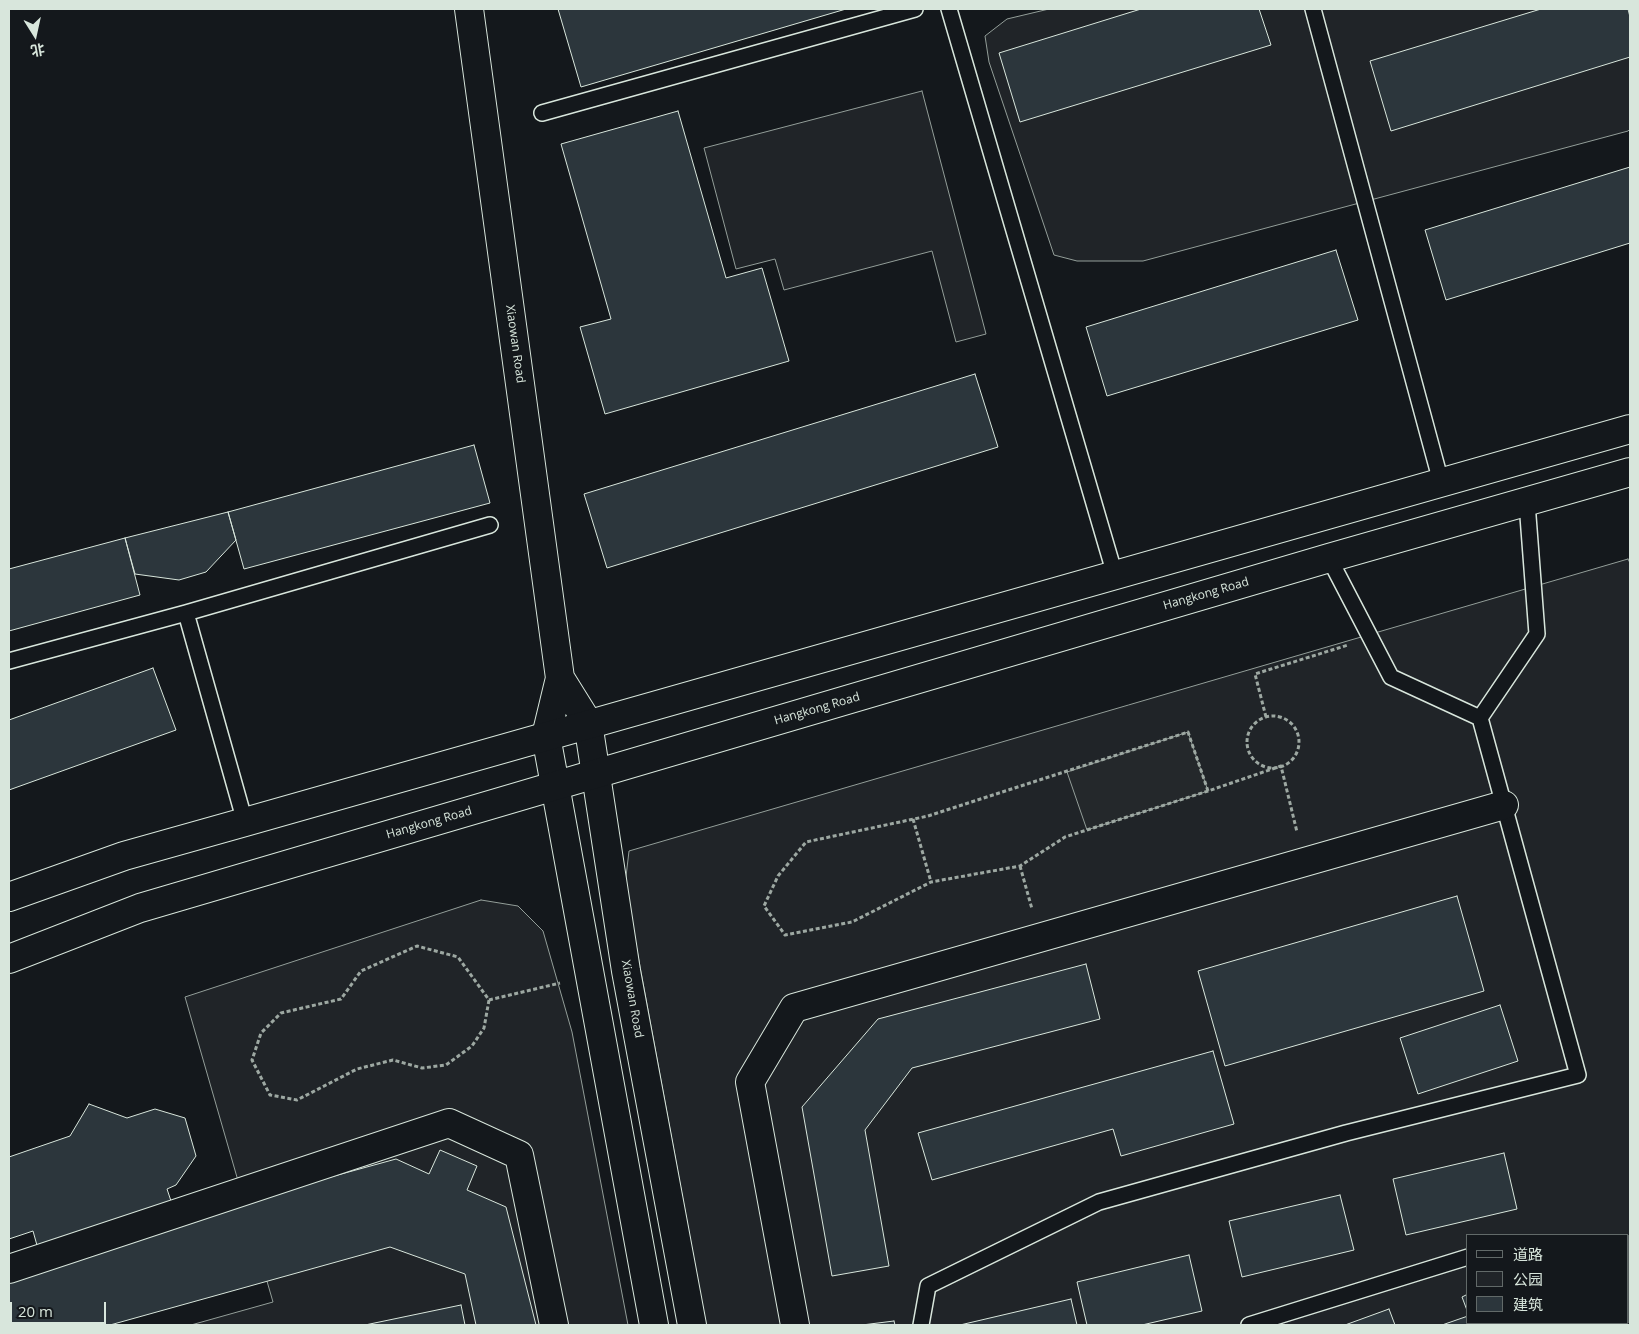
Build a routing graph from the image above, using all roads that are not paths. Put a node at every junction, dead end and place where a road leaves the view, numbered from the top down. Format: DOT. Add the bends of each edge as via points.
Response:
graph roads {
  1 [pos="470,9"];
  2 [pos="915,9"];
  3 [pos="949,9"];
  4 [pos="1313,9"];
  5 [pos="542,113"];
  6 [pos="1630,429"];
  7 [pos="1630,472"];
  8 [pos="1441,482"];
  9 [pos="1526,503"];
  10 [pos="490,525"];
  11 [pos="1329,558"];
  12 [pos="1115,575"];
  13 [pos="186,613"];
  14 [pos="9,661"];
  15 [pos="560,678"];
  16 [pos="1480,718"];
  17 [pos="588,724"];
  18 [pos="546,736"];
  19 [pos="597,774"];
  20 [pos="555,786"];
  21 [pos="1504,805"];
  22 [pos="244,822"];
  23 [pos="9,897"];
  24 [pos="9,959"];
  25 [pos="1466,1258"];
  26 [pos="9,1269"];
  27 [pos="554,1325"];
  28 [pos="654,1325"];
  29 [pos="692,1325"];
  30 [pos="795,1325"];
  31 [pos="921,1325"];
  32 [pos="1249,1325"];
  1 -- 15 [label="street, Xiaowan Road"];
  2 -- 5 [label="lane"];
  3 -- 12 [label="lane"];
  4 -- 8 [label="lane"];
  6 -- 8 [label="street"];
  7 -- 9 [label="street, Hangkong Road"];
  8 -- 12 [label="street"];
  9 -- 11 [label="street, Hangkong Road"];
  9 -- 16 [label="lane" via="1537,634"];
  10 -- 13 [label="lane"];
  11 -- 16 [label="lane" via="1391,677"];
  11 -- 19 [label="street, Hangkong Road"];
  12 -- 17 [label="street"];
  13 -- 14 [label="lane"];
  13 -- 22 [label="lane"];
  15 -- 17 [label="street, Xiaowan Road"];
  15 -- 18 [label="street, Xiaowan Road"];
  16 -- 21 [label="lane"];
  17 -- 18 [label="street"];
  17 -- 19 [label="street, Xiaowan Road"];
  18 -- 20 [label="street, Xiaowan Road"];
  18 -- 22 [label="street"];
  19 -- 20 [label="street, Hangkong Road"];
  19 -- 29 [label="street, Xiaowan Road" via="626,971"];
  20 -- 24 [label="street, Hangkong Road" via="140,908"];
  20 -- 28 [label="street, Xiaowan Road"];
  21 -- 30 [label="street" via="794,1008 750,1082"];
  21 -- 31 [label="lane" via="1578,1075 1346,1133 1099,1202 928,1286"];
  22 -- 23 [label="street" via="124,856"];
  25 -- 32 [label="lane"];
  26 -- 27 [label="street" via="449,1123 519,1155"];
}
